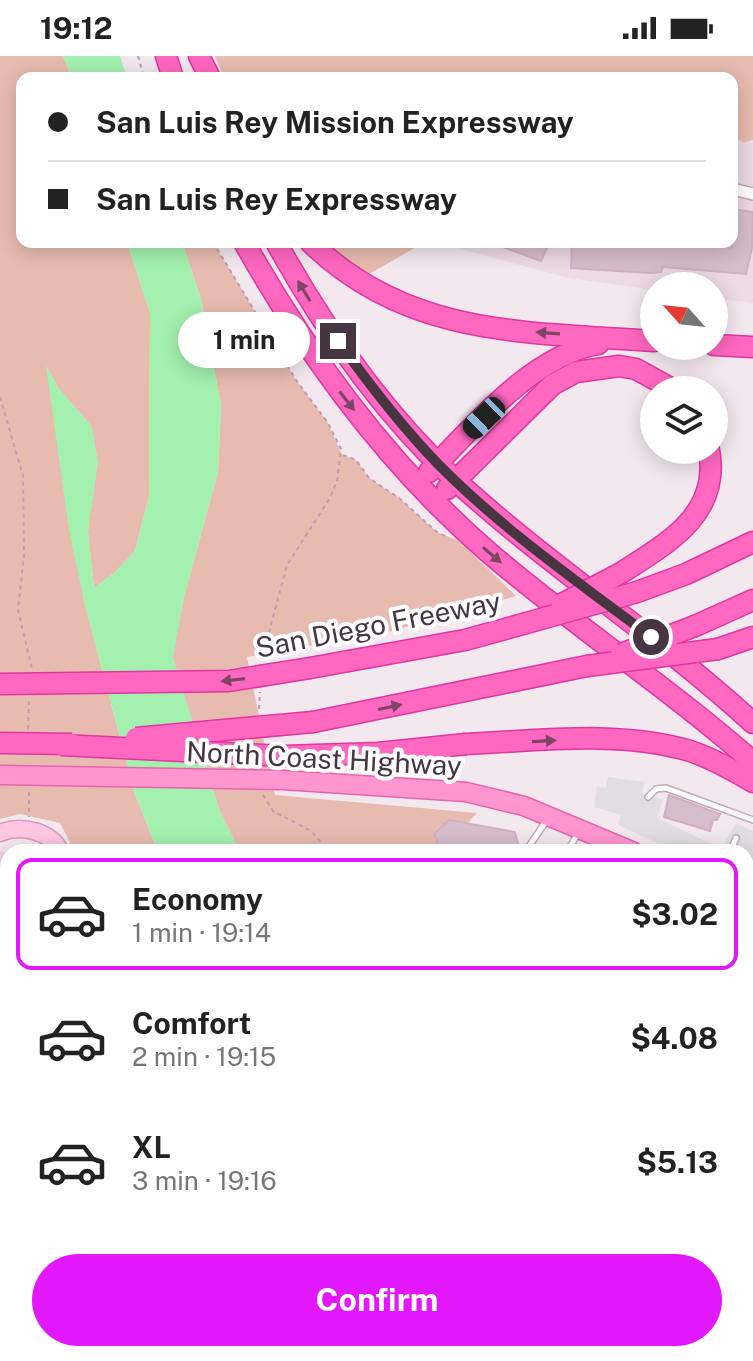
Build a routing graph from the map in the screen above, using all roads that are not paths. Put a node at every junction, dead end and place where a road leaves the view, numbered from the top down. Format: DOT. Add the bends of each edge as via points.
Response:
graph roads {
  1 [pos="248,248"];
  2 [pos="280,248"];
  3 [pos="317,248"];
  4 [pos="640,341"];
  5 [pos="640,342"];
  6 [pos="728,346"];
  7 [pos="753,347"];
  8 [pos="652,376"];
  9 [pos="438,463"];
  10 [pos="709,464"];
  11 [pos="456,480"];
  12 [pos="418,483"];
  13 [pos="435,501"];
  14 [pos="753,542"];
  15 [pos="753,600"];
  16 [pos="523,624"];
  17 [pos="753,637"];
  18 [pos="587,666"];
  19 [pos="0,684"];
  20 [pos="753,723"];
  21 [pos="0,743"];
  22 [pos="61,745"];
  23 [pos="753,762"];
  24 [pos="0,775"];
  25 [pos="753,782"];
  26 [pos="648,797"];
  27 [pos="550,815"];
  28 [pos="753,820"];
  29 [pos="581,828"];
  30 [pos="0,833"];
  31 [pos="736,838"];
  32 [pos="57,844"];
  33 [pos="530,844"];
  34 [pos="572,844"];
  35 [pos="616,844"];
  36 [pos="733,844"];
  1 -- 12 [label="highway, one-way" via="307,346"];
  9 -- 2 [label="highway, one-way" via="331,333"];
  4 -- 3 [label="highway, one-way" via="452,322 391,300 344,272"];
  5 -- 9 [label="highway" via="577,348 549,361"];
  6 -- 7 [label="highway"];
  8 -- 11 [label="highway" via="619,366 576,372 552,385"];
  9 -- 11 [label="highway"];
  9 -- 12 [label="highway"];
  10 -- 16 [label="highway, bridge" via="693,520 678,536 621,573"];
  11 -- 13 [label="highway"];
  11 -- 20 [label="highway"];
  12 -- 13 [label="highway"];
  13 -- 23 [label="highway, one-way" via="495,557"];
  14 -- 16 [label="highway, San Diego Freeway, bridge" via="637,592"];
  15 -- 18 [label="highway, bridge"];
  16 -- 19 [label="highway, San Diego Freeway, one-way, bridge" via="465,640 229,681"];
  17 -- 18 [label="highway, bridge" via="718,649"];
  22 -- 18 [label="highway, one-way, bridge" via="313,722"];
  21 -- 22 [label="highway, bridge"];
  22 -- 25 [label="highway, one-way, bridge" via="284,756 596,738 687,750"];
  24 -- 27 [label="main road, North Coast Highway, bridge" via="283,780 466,792"];
  26 -- 28 [label="lane" via="666,788"];
  27 -- 29 [label="main road, North Coast Highway"];
  27 -- 33 [label="lane"];
  29 -- 34 [label="lane"];
  29 -- 35 [label="main road, North Coast Highway"];
  30 -- 32 [label="street" via="29,830"];
  31 -- 36 [label="lane"];
}
